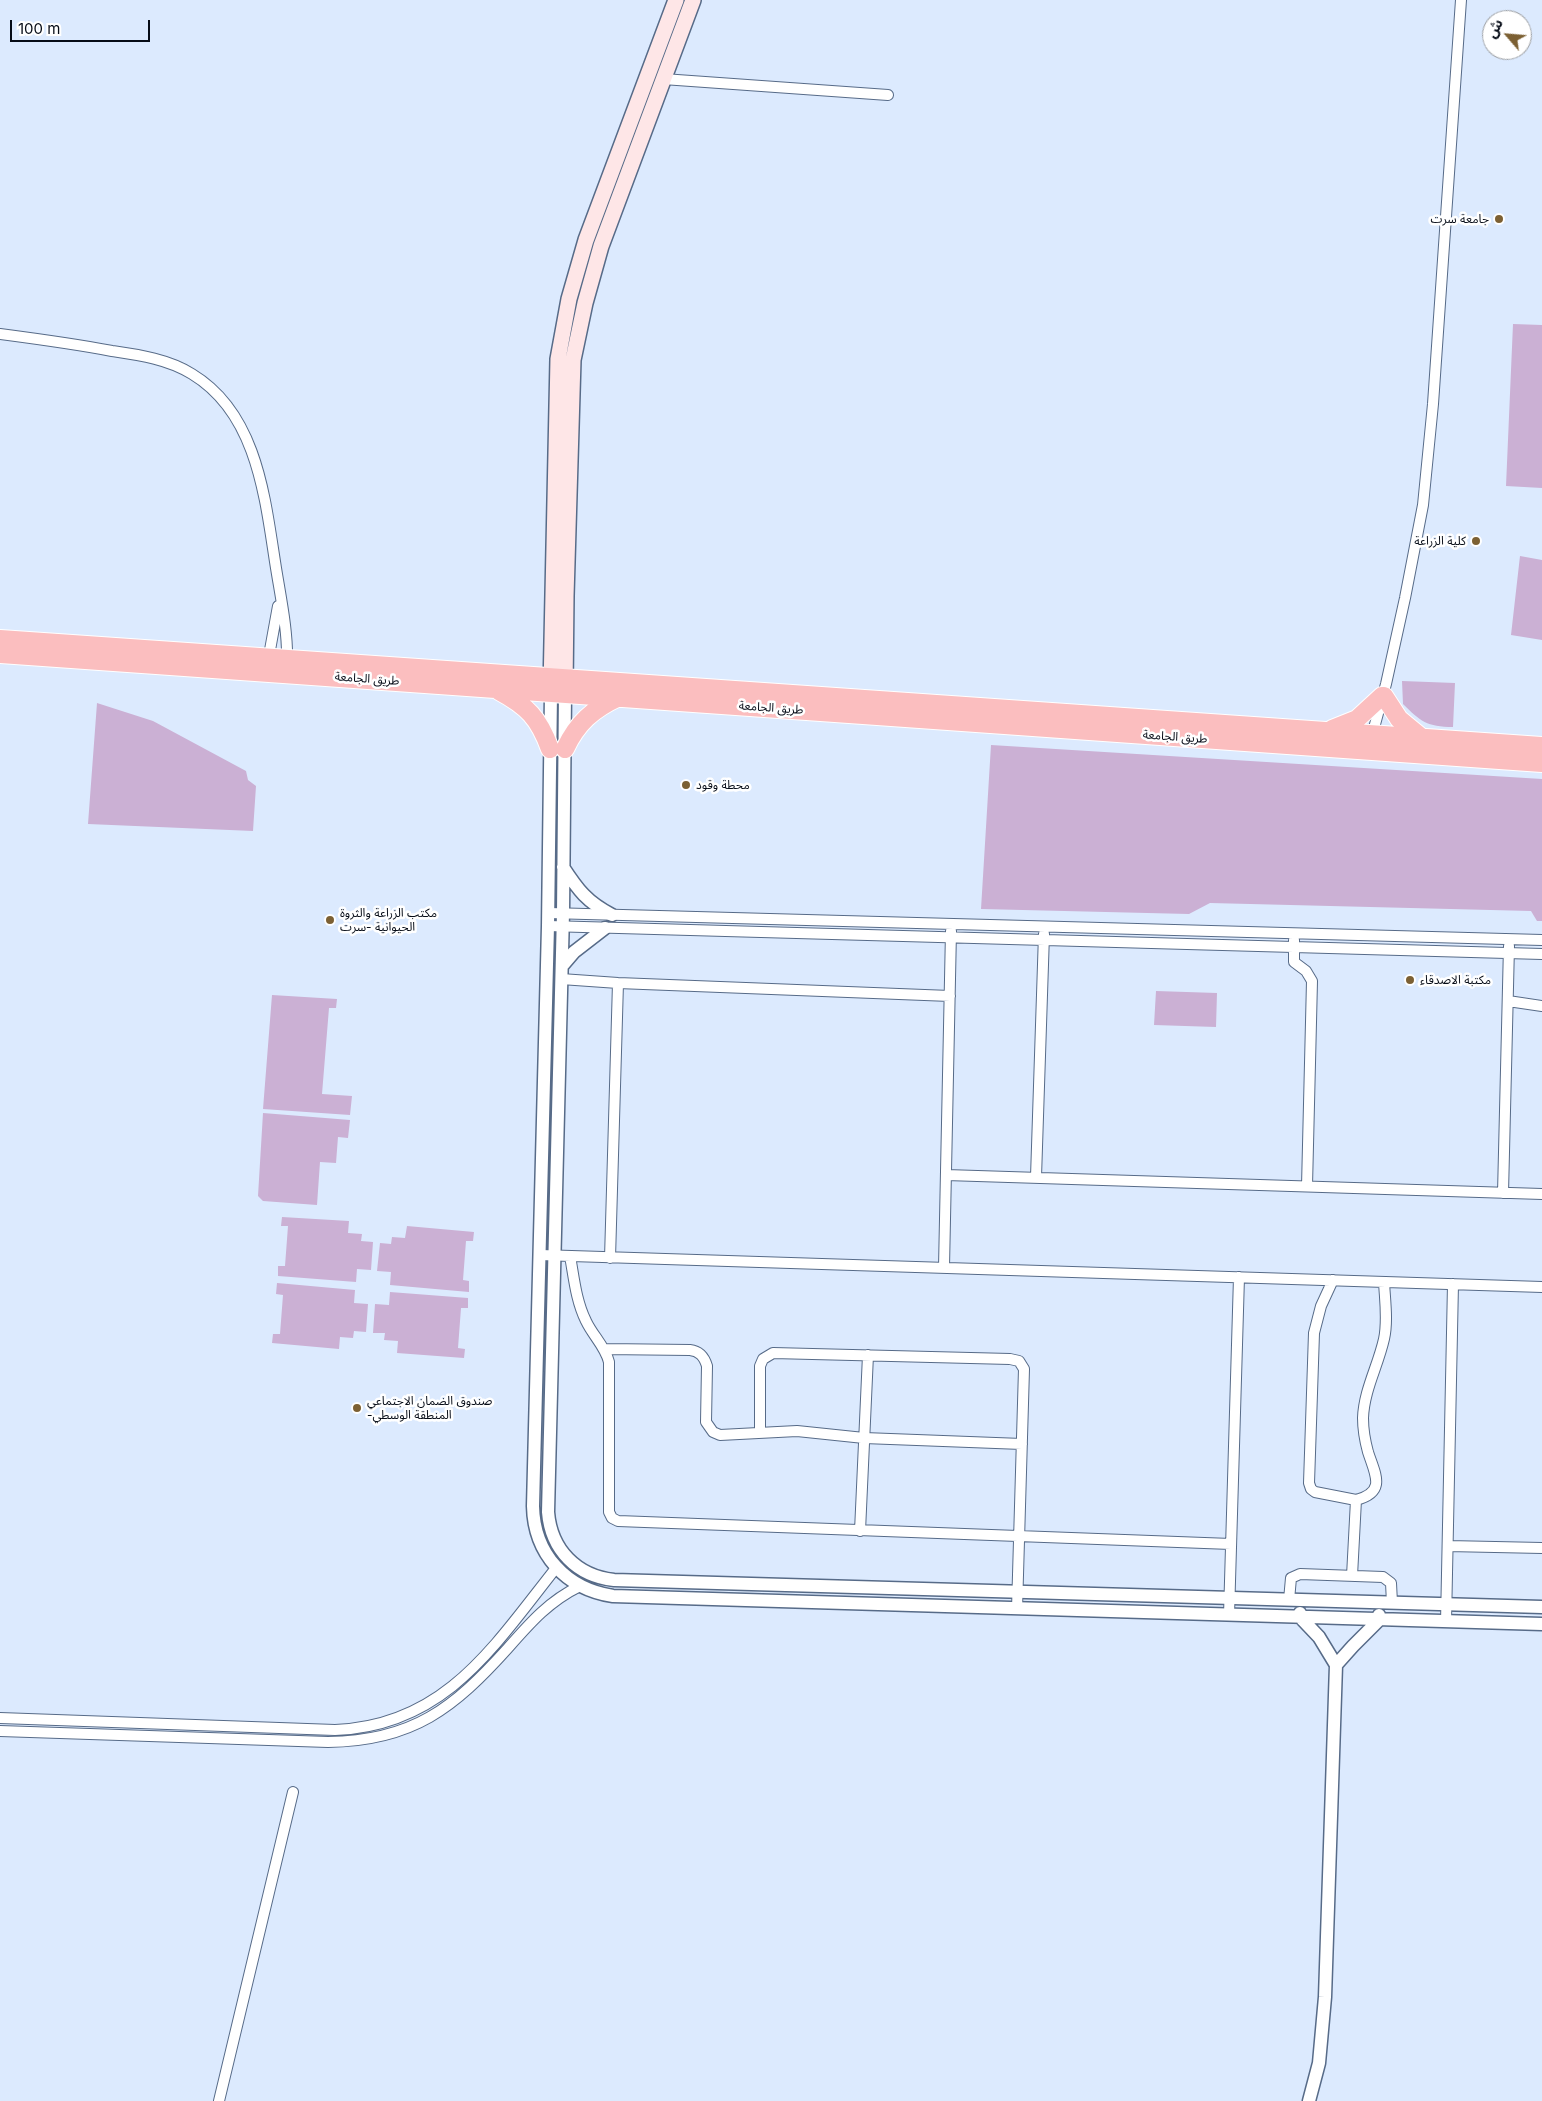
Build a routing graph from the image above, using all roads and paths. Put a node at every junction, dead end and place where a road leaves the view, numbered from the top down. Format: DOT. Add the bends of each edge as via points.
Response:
graph roads {
  1 [pos="676,0"];
  2 [pos="693,0"];
  3 [pos="1462,0"];
  4 [pos="663,79"];
  5 [pos="888,96"];
  6 [pos="0,334"];
  7 [pos="280,596"];
  8 [pos="0,639"];
  9 [pos="0,654"];
  10 [pos="268,666"];
  11 [pos="287,667"];
  12 [pos="558,685"];
  13 [pos="494,688"];
  14 [pos="1384,692"];
  15 [pos="725,696"];
  16 [pos="619,697"];
  17 [pos="1020,718"];
  18 [pos="1326,731"];
  19 [pos="1423,738"];
  20 [pos="1374,743"];
  21 [pos="1542,746"];
  22 [pos="557,748"];
  23 [pos="1542,763"];
  24 [pos="563,867"];
  25 [pos="549,913"];
  26 [pos="563,913"];
  27 [pos="612,915"];
  28 [pos="951,924"];
  29 [pos="548,926"];
  30 [pos="1044,926"];
  31 [pos="562,927"];
  32 [pos="606,928"];
  33 [pos="1294,933"];
  34 [pos="951,937"];
  35 [pos="1510,939"];
  36 [pos="1044,940"];
  37 [pos="1542,940"];
  38 [pos="1294,947"];
  39 [pos="1509,953"];
  40 [pos="1542,954"];
  41 [pos="562,972"];
  42 [pos="618,983"];
  43 [pos="950,996"];
  44 [pos="1508,1001"];
  45 [pos="1542,1006"];
  46 [pos="946,1174"];
  47 [pos="1036,1178"];
  48 [pos="1307,1186"];
  49 [pos="1503,1193"];
  50 [pos="1542,1194"];
  51 [pos="540,1256"];
  52 [pos="554,1256"];
  53 [pos="570,1256"];
  54 [pos="610,1258"];
  55 [pos="944,1267"];
  56 [pos="1239,1277"];
  57 [pos="1333,1280"];
  58 [pos="1384,1282"];
  59 [pos="1453,1284"];
  60 [pos="1542,1287"];
  61 [pos="605,1349"];
  62 [pos="868,1355"];
  63 [pos="760,1432"];
  64 [pos="864,1438"];
  65 [pos="1022,1444"];
  66 [pos="1356,1500"];
  67 [pos="860,1531"];
  68 [pos="1019,1536"];
  69 [pos="554,1539"];
  70 [pos="540,1544"];
  71 [pos="1231,1544"];
  72 [pos="1448,1546"];
  73 [pos="1542,1548"];
  74 [pos="556,1568"];
  75 [pos="586,1572"];
  76 [pos="1352,1576"];
  77 [pos="580,1586"];
  78 [pos="1018,1592"];
  79 [pos="1230,1598"];
  80 [pos="1294,1600"];
  81 [pos="1386,1602"];
  82 [pos="1446,1604"];
  83 [pos="1542,1607"];
  84 [pos="1017,1609"];
  85 [pos="1230,1615"];
  86 [pos="1300,1617"];
  87 [pos="1379,1620"];
  88 [pos="1446,1622"];
  89 [pos="1542,1624"];
  90 [pos="1336,1666"];
  91 [pos="0,1718"];
  92 [pos="0,1731"];
  93 [pos="293,1792"];
  94 [pos="219,2101"];
  95 [pos="1309,2101"];
  1 -- 12 [label="main road" via="586,240 569,299 558,359"];
  2 -- 4 [label="main road"];
  3 -- 14 [label="street" via="1426,478 1415,550"];
  4 -- 5 [label="street"];
  4 -- 12 [label="main road" via="592,274 573,360 566,596"];
  6 -- 7 [label="street" via="156,358 191,373 216,392 237,420 252,450 263,491"];
  7 -- 10 [label="street"];
  7 -- 11 [label="street"];
  8 -- 10 [label="highway, طريق الجامعة"];
  9 -- 10 [label="highway, طريق الجامعة"];
  10 -- 11 [label="highway, طريق الجامعة"];
  11 -- 12 [label="highway, طريق الجامعة"];
  11 -- 13 [label="highway, طريق الجامعة"];
  12 -- 13 [label="highway, طريق الجامعة"];
  12 -- 15 [label="highway, طريق الجامعة"];
  12 -- 16 [label="highway, طريق الجامعة"];
  12 -- 22 [label="street"];
  13 -- 22 [label="highway" via="514,699 535,717"];
  14 -- 18 [label="highway" via="1357,719"];
  14 -- 19 [label="highway" via="1399,719"];
  14 -- 20 [label="street"];
  15 -- 16 [label="highway, طريق الجامعة"];
  15 -- 17 [label="highway, طريق الجامعة"];
  16 -- 22 [label="highway" via="590,713"];
  17 -- 18 [label="highway, طريق الجامعة"];
  17 -- 20 [label="highway, طريق الجامعة"];
  18 -- 20 [label="highway, طريق الجامعة"];
  19 -- 20 [label="highway, طريق الجامعة"];
  19 -- 21 [label="highway, طريق الجامعة"];
  20 -- 23 [label="highway, طريق الجامعة"];
  22 -- 24 [label="street"];
  22 -- 25 [label="street"];
  24 -- 26 [label="street"];
  24 -- 27 [label="street" via="583,896"];
  25 -- 26 [label="street"];
  25 -- 29 [label="street"];
  26 -- 27 [label="street"];
  26 -- 31 [label="street"];
  27 -- 28 [label="street"];
  28 -- 30 [label="street"];
  28 -- 34 [label="street"];
  29 -- 31 [label="street"];
  29 -- 51 [label="street"];
  30 -- 33 [label="street"];
  30 -- 36 [label="street"];
  31 -- 32 [label="street"];
  31 -- 41 [label="street"];
  32 -- 34 [label="street"];
  32 -- 41 [label="street" via="574,952"];
  33 -- 35 [label="street"];
  33 -- 38 [label="street"];
  34 -- 36 [label="street"];
  34 -- 43 [label="street"];
  35 -- 37 [label="street"];
  35 -- 39 [label="street"];
  36 -- 38 [label="street"];
  36 -- 47 [label="street"];
  38 -- 39 [label="street"];
  38 -- 48 [label="street" via="1294,962 1306,971 1312,981"];
  39 -- 40 [label="street"];
  39 -- 44 [label="street"];
  41 -- 42 [label="street"];
  41 -- 52 [label="street"];
  42 -- 43 [label="street"];
  42 -- 54 [label="street"];
  43 -- 46 [label="street"];
  44 -- 45 [label="street"];
  44 -- 49 [label="street"];
  46 -- 47 [label="street"];
  46 -- 55 [label="street"];
  47 -- 48 [label="street"];
  48 -- 49 [label="street"];
  49 -- 50 [label="street"];
  51 -- 52 [label="street"];
  51 -- 70 [label="street" via="533,1506 534,1526"];
  52 -- 53 [label="street"];
  52 -- 69 [label="street" via="548,1512"];
  53 -- 54 [label="street"];
  53 -- 61 [label="street" via="582,1312"];
  54 -- 55 [label="street"];
  55 -- 56 [label="street"];
  56 -- 57 [label="street"];
  56 -- 71 [label="street"];
  57 -- 58 [label="street"];
  57 -- 66 [label="street" via="1321,1306 1314,1333 1309,1483 1315,1492"];
  58 -- 59 [label="street"];
  58 -- 66 [label="street" via="1384,1338 1363,1417 1364,1435 1377,1479 1369,1497"];
  59 -- 60 [label="street"];
  59 -- 72 [label="street"];
  61 -- 63 [label="street" via="698,1352 707,1366 706,1418 710,1430 720,1435"];
  61 -- 67 [label="street" via="610,1369 609,1512 612,1518 618,1521"];
  62 -- 63 [label="street" via="777,1353 766,1356 760,1370"];
  62 -- 64 [label="street"];
  62 -- 65 [label="street" via="1019,1361 1024,1369"];
  63 -- 64 [label="street" via="819,1432"];
  64 -- 65 [label="street"];
  64 -- 67 [label="street"];
  65 -- 68 [label="street"];
  66 -- 76 [label="street"];
  67 -- 68 [label="street"];
  68 -- 71 [label="street"];
  68 -- 78 [label="street"];
  69 -- 70 [label="street"];
  69 -- 75 [label="street" via="566,1558"];
  70 -- 74 [label="street"];
  71 -- 79 [label="street"];
  72 -- 73 [label="street"];
  72 -- 82 [label="street"];
  74 -- 77 [label="street"];
  74 -- 91 [label="street" via="458,1682 426,1706 389,1722 328,1730"];
  75 -- 77 [label="street"];
  75 -- 78 [label="street" via="614,1580"];
  76 -- 80 [label="street" via="1295,1575 1289,1583"];
  76 -- 81 [label="street" via="1388,1580 1393,1588"];
  77 -- 84 [label="street" via="613,1596"];
  77 -- 92 [label="street" via="544,1609 458,1700 418,1724 389,1734 328,1742"];
  78 -- 79 [label="street"];
  78 -- 84 [label="street"];
  79 -- 80 [label="street"];
  79 -- 85 [label="street"];
  80 -- 81 [label="street"];
  80 -- 86 [label="street"];
  81 -- 82 [label="street"];
  81 -- 87 [label="street"];
  82 -- 83 [label="street"];
  82 -- 88 [label="street"];
  84 -- 85 [label="street"];
  85 -- 86 [label="street"];
  86 -- 87 [label="street"];
  86 -- 90 [label="street" via="1319,1637"];
  87 -- 88 [label="street"];
  87 -- 90 [label="street"];
  88 -- 89 [label="street"];
  90 -- 95 [label="street" via="1325,1997 1319,2063"];
  93 -- 94 [label="street"];
}
